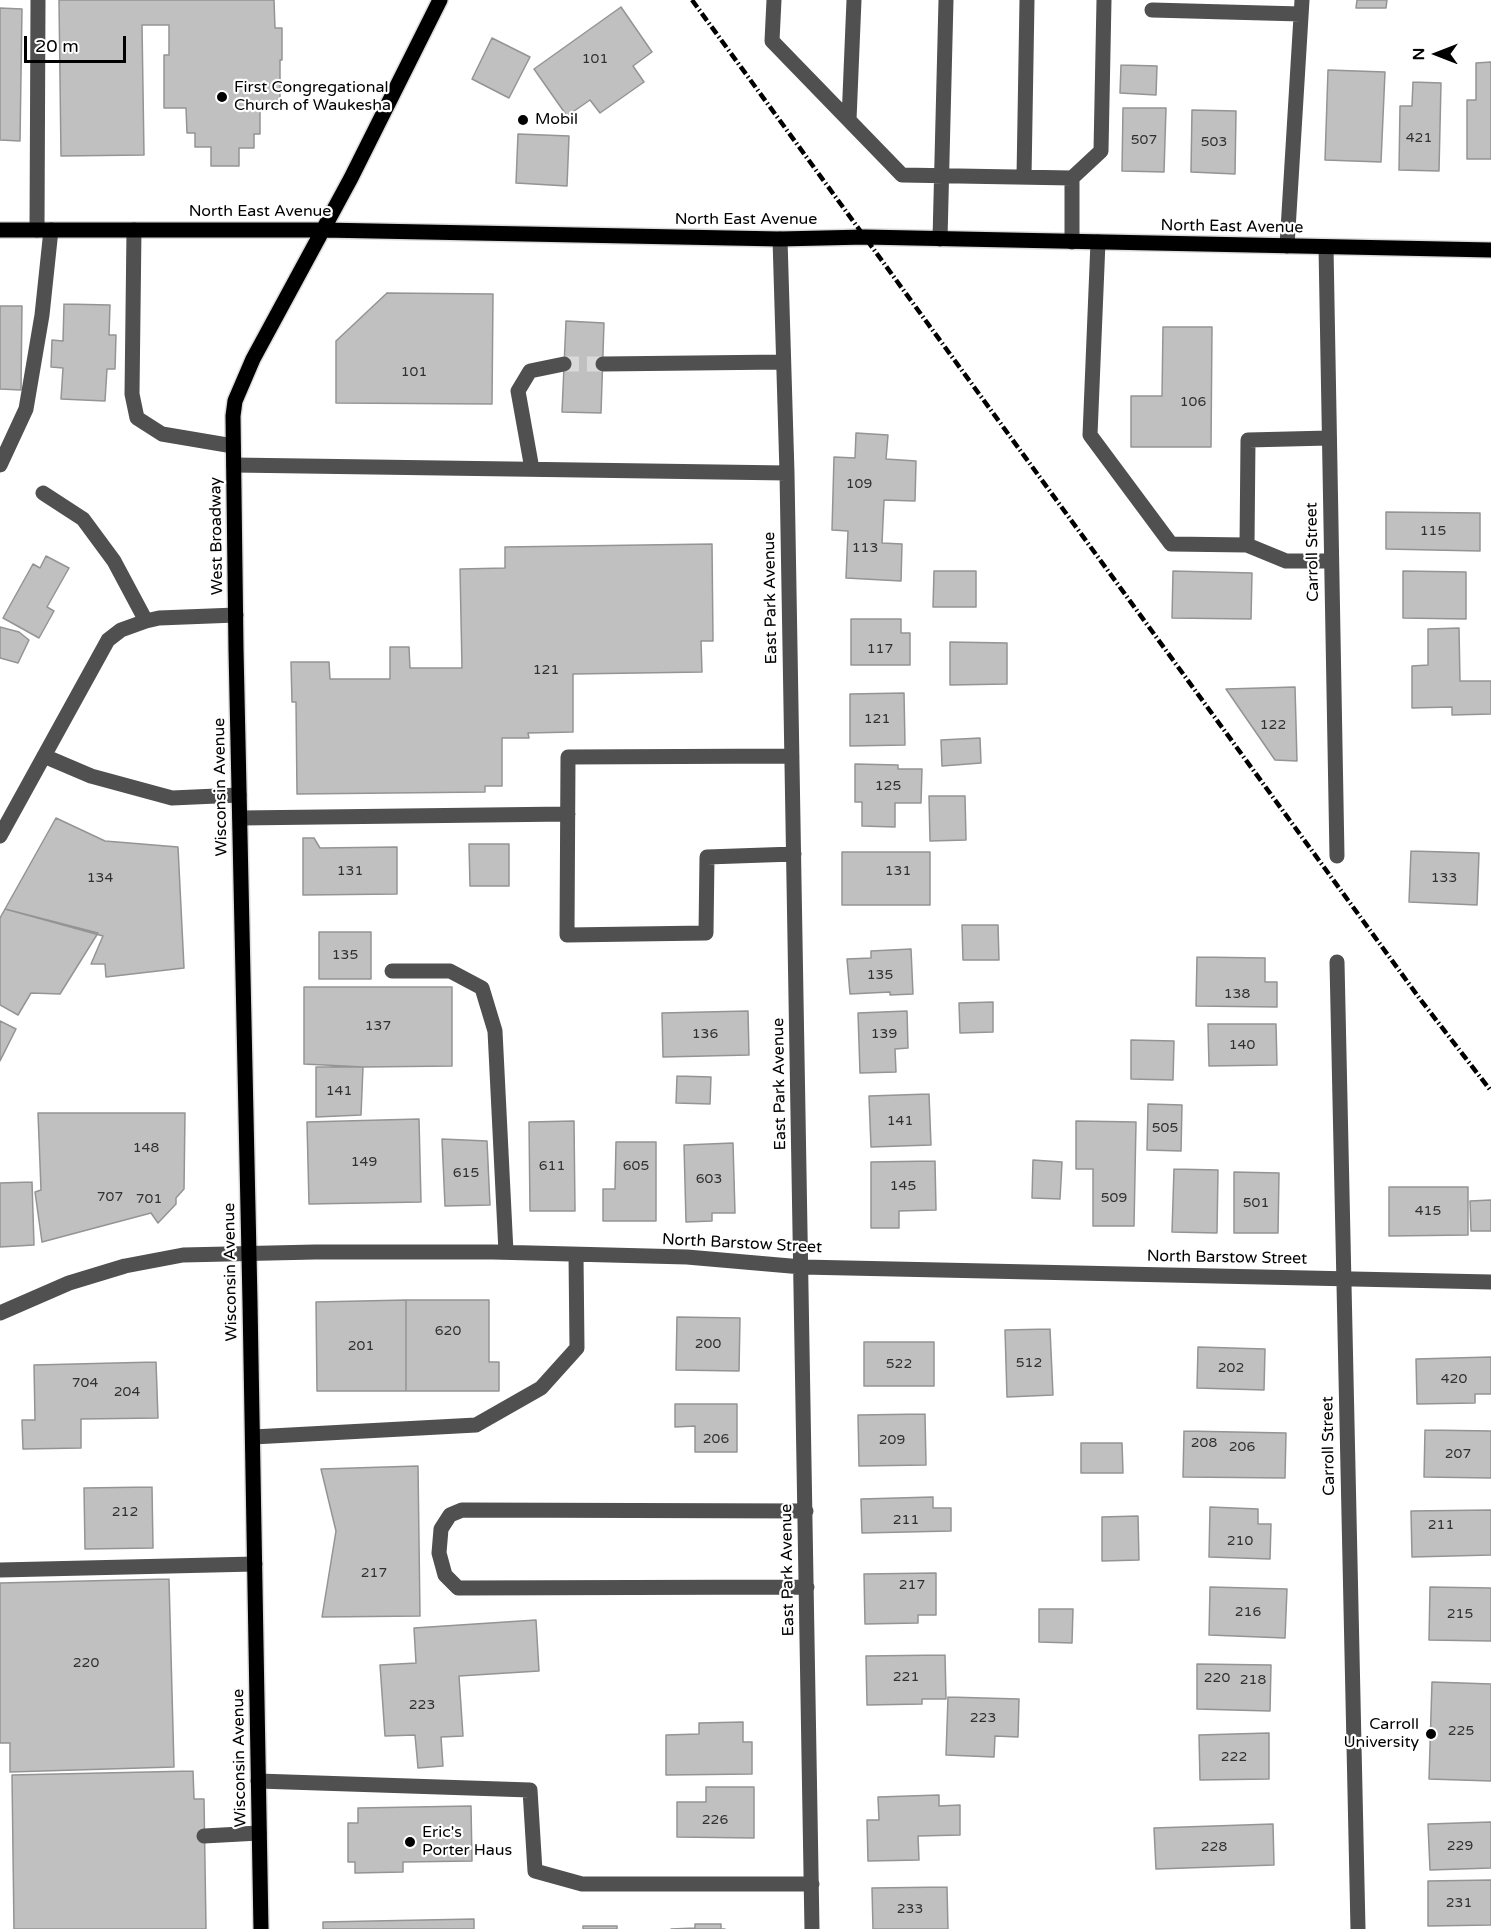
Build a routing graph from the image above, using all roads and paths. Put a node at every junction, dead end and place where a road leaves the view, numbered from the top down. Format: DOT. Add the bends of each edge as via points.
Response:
graph roads {
  1 [pos="38,0"];
  2 [pos="440,0"];
  3 [pos="774,0"];
  4 [pos="854,0"];
  5 [pos="946,0"];
  6 [pos="1027,0"];
  7 [pos="1104,0"];
  8 [pos="1302,7"];
  9 [pos="1152,10"];
  10 [pos="849,120"];
  11 [pos="941,176"];
  12 [pos="1024,177"];
  13 [pos="1072,178"];
  14 [pos="0,230"];
  15 [pos="44,230"];
  16 [pos="134,230"];
  17 [pos="323,230"];
  18 [pos="780,239"];
  19 [pos="940,239"];
  20 [pos="1072,242"];
  21 [pos="1098,242"];
  22 [pos="1287,246"];
  23 [pos="1326,247"];
  24 [pos="1491,250"];
  25 [pos="783,362"];
  26 [pos="564,364"];
  27 [pos="603,364"];
  28 [pos="1329,438"];
  29 [pos="233,446"];
  30 [pos="0,465"];
  31 [pos="234,465"];
  32 [pos="532,469"];
  33 [pos="787,473"];
  34 [pos="43,493"];
  35 [pos="1247,544"];
  36 [pos="1331,561"];
  37 [pos="236,615"];
  38 [pos="146,621"];
  39 [pos="44,756"];
  40 [pos="792,756"];
  41 [pos="240,795"];
  42 [pos="568,814"];
  43 [pos="240,818"];
  44 [pos="0,836"];
  45 [pos="794,854"];
  46 [pos="1337,856"];
  47 [pos="1337,962"];
  48 [pos="392,971"];
  49 [pos="506,1252"];
  50 [pos="249,1255"];
  51 [pos="576,1255"];
  52 [pos="802,1267"];
  53 [pos="1343,1279"];
  54 [pos="1491,1282"];
  55 [pos="0,1313"];
  56 [pos="252,1437"];
  57 [pos="806,1511"];
  58 [pos="255,1564"];
  59 [pos="0,1570"];
  60 [pos="807,1587"];
  61 [pos="258,1781"];
  62 [pos="259,1833"];
  63 [pos="204,1836"];
  64 [pos="812,1884"];
  65 [pos="261,1929"];
  66 [pos="812,1929"];
  67 [pos="1358,1929"];
  1 -- 15 [label="street"];
  2 -- 17 [label="main road, West Broadway"];
  3 -- 10 [label="street" via="772,41"];
  4 -- 10 [label="street"];
  5 -- 11 [label="street"];
  6 -- 12 [label="street"];
  7 -- 13 [label="street" via="1101,151"];
  8 -- 9 [label="street"];
  8 -- 22 [label="street"];
  10 -- 11 [label="street" via="902,175"];
  11 -- 12 [label="street"];
  11 -- 19 [label="street"];
  12 -- 13 [label="street"];
  13 -- 20 [label="street"];
  14 -- 15 [label="main road, North East Avenue"];
  15 -- 16 [label="main road, North East Avenue"];
  15 -- 30 [label="street" via="42,315 26,409"];
  16 -- 17 [label="main road, North East Avenue"];
  16 -- 29 [label="street" via="132,394 137,418 162,434"];
  17 -- 18 [label="main road, North East Avenue"];
  17 -- 29 [label="main road, West Broadway" via="252,359 235,401"];
  18 -- 19 [label="main road, North East Avenue"];
  18 -- 25 [label="street, East Park Avenue"];
  19 -- 20 [label="main road, North East Avenue"];
  20 -- 21 [label="main road, North East Avenue"];
  21 -- 22 [label="main road, North East Avenue"];
  21 -- 35 [label="street" via="1090,435 1171,544"];
  22 -- 23 [label="main road, North East Avenue"];
  23 -- 24 [label="main road, North East Avenue"];
  23 -- 28 [label="street, Carroll Street"];
  25 -- 27 [label="street"];
  25 -- 33 [label="street, East Park Avenue"];
  26 -- 32 [label="street" via="530,371 518,391"];
  28 -- 35 [label="street" via="1248,440"];
  28 -- 36 [label="street, Carroll Street"];
  29 -- 31 [label="main road, West Broadway"];
  31 -- 32 [label="street"];
  31 -- 37 [label="main road, West Broadway"];
  32 -- 33 [label="street"];
  33 -- 40 [label="street, East Park Avenue"];
  34 -- 38 [label="street" via="83,519 114,561"];
  35 -- 36 [label="street" via="1286,561"];
  36 -- 46 [label="street, Carroll Street"];
  37 -- 38 [label="street, West Broadway"];
  37 -- 41 [label="main road, Wisconsin Avenue"];
  38 -- 39 [label="street, West Broadway" via="121,630 108,640"];
  39 -- 41 [label="street" via="91,776 172,798"];
  39 -- 44 [label="street, West Broadway"];
  40 -- 42 [label="street" via="568,757"];
  40 -- 45 [label="street, East Park Avenue"];
  41 -- 43 [label="main road, Wisconsin Avenue"];
  42 -- 43 [label="street"];
  42 -- 45 [label="street" via="567,935 706,933 707,857"];
  43 -- 50 [label="main road, Wisconsin Avenue"];
  45 -- 52 [label="street, East Park Avenue"];
  47 -- 53 [label="street, Carroll Street"];
  48 -- 49 [label="street" via="450,971 482,988 495,1031"];
  49 -- 50 [label="street, North Barstow Street"];
  49 -- 51 [label="street, North Barstow Street"];
  50 -- 55 [label="street, North Barstow Street" via="183,1255 125,1266 69,1283"];
  50 -- 56 [label="main road, Wisconsin Avenue"];
  51 -- 52 [label="street, North Barstow Street" via="687,1257"];
  51 -- 56 [label="street" via="577,1348 542,1388 476,1425"];
  52 -- 53 [label="street, North Barstow Street"];
  52 -- 57 [label="street, East Park Avenue"];
  53 -- 54 [label="street, North Barstow Street"];
  53 -- 67 [label="street, Carroll Street"];
  56 -- 58 [label="main road, Wisconsin Avenue"];
  57 -- 60 [label="street, East Park Avenue"];
  57 -- 60 [label="street" via="462,1510 450,1515 441,1529 439,1553 445,1575 458,1588"];
  58 -- 59 [label="street"];
  58 -- 61 [label="main road, Wisconsin Avenue"];
  60 -- 64 [label="street, East Park Avenue"];
  61 -- 62 [label="main road, Wisconsin Avenue"];
  61 -- 64 [label="street" via="530,1790 535,1871 582,1884"];
  62 -- 63 [label="street"];
  62 -- 65 [label="main road, Wisconsin Avenue"];
  64 -- 66 [label="street, East Park Avenue"];
}
